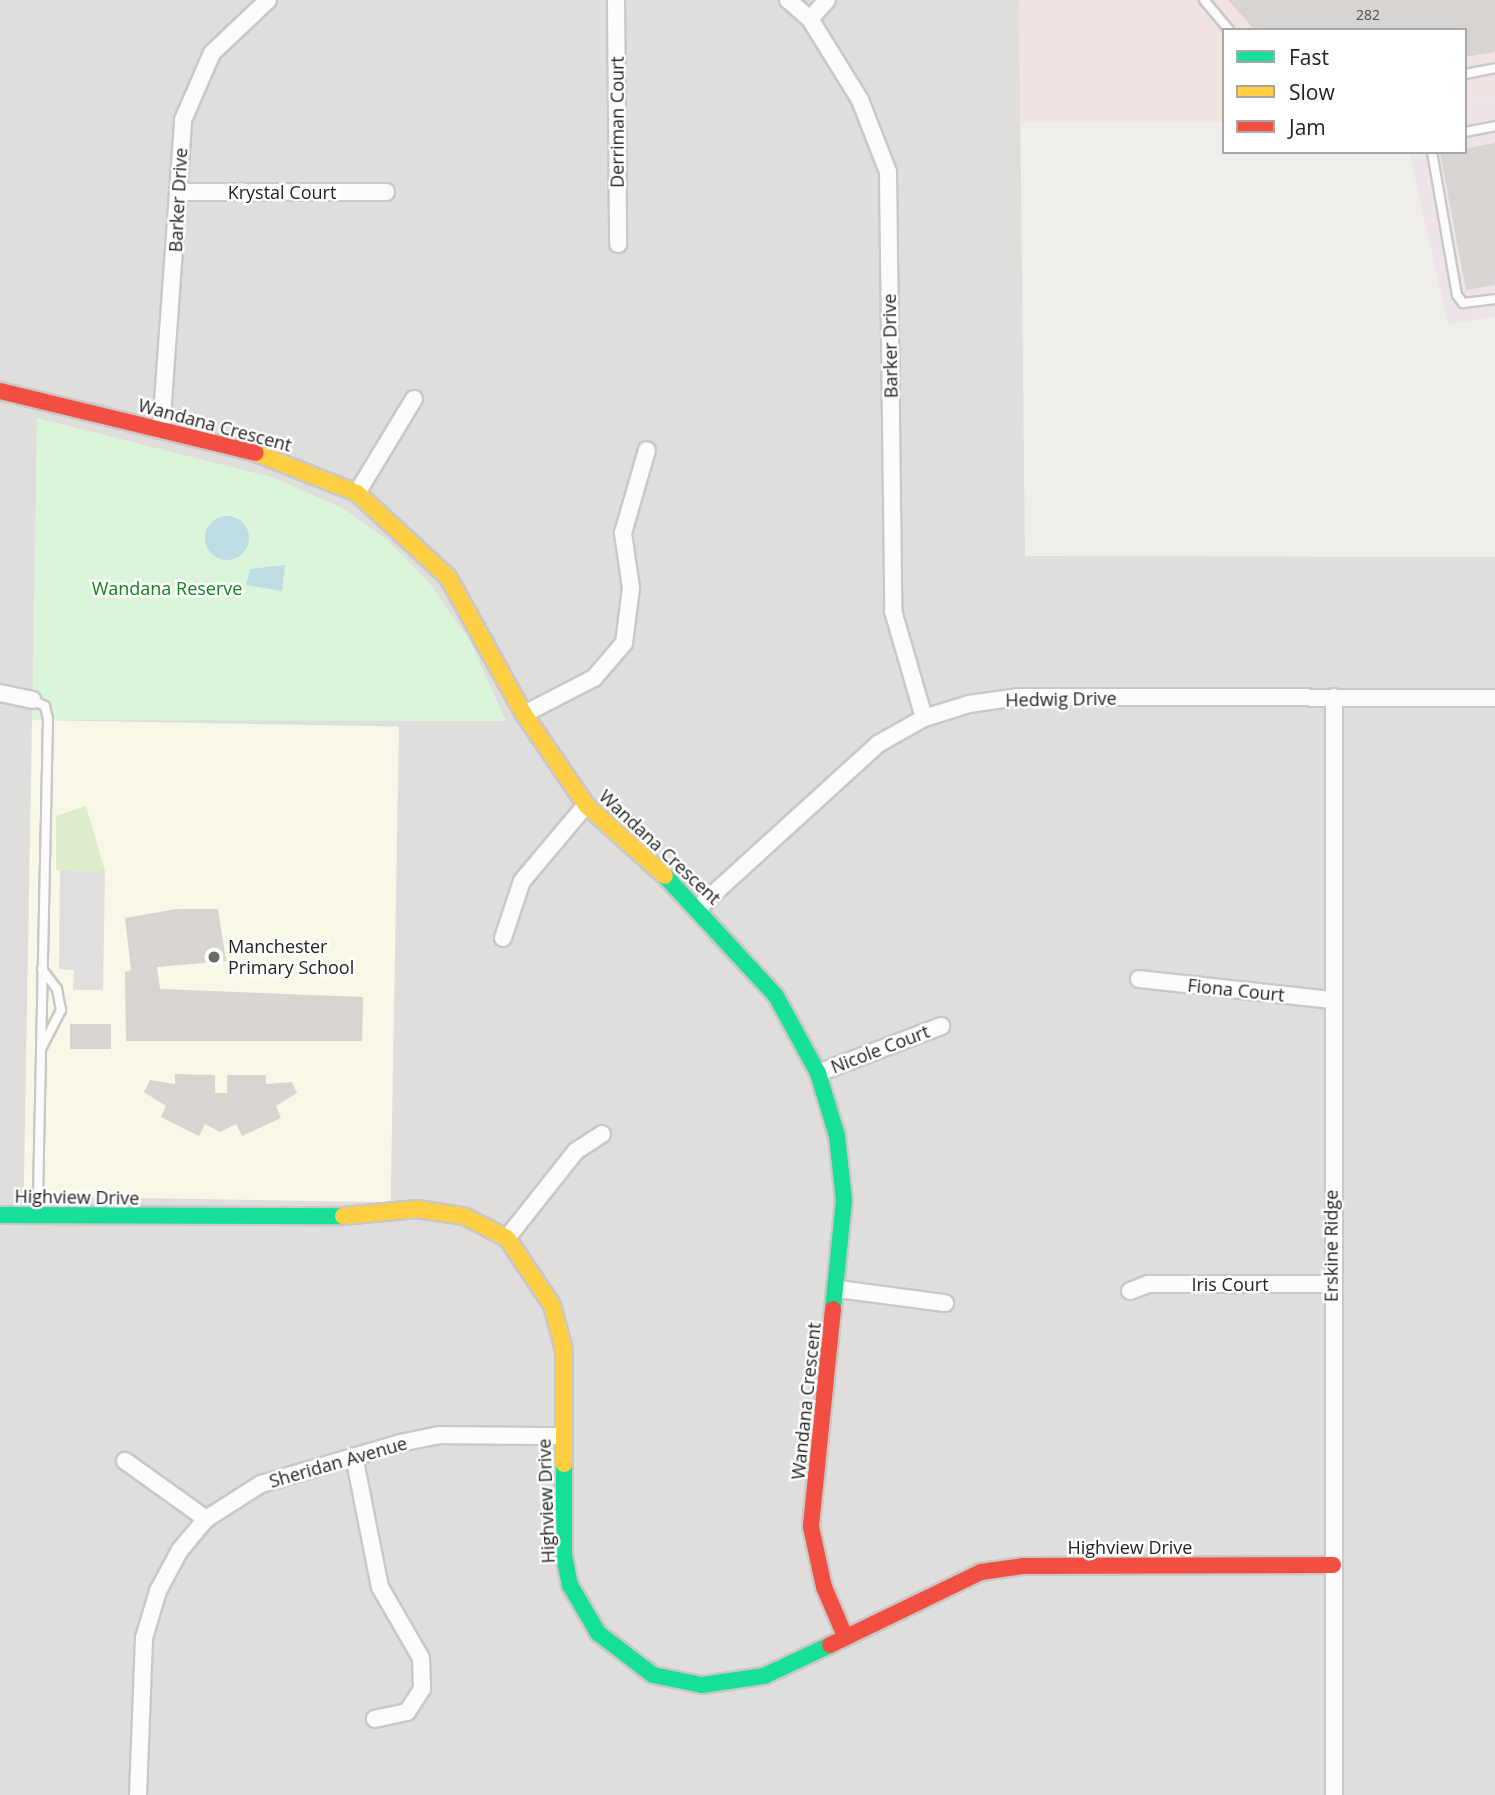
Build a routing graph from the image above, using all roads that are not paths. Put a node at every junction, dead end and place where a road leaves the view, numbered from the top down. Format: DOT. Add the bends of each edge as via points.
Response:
graph roads {
  1 [pos="268,0"];
  2 [pos="616,0"];
  3 [pos="788,0"];
  4 [pos="827,0"];
  5 [pos="1204,0"];
  6 [pos="810,19"];
  7 [pos="1227,28"];
  8 [pos="1495,68"];
  9 [pos="1467,74"];
  10 [pos="1495,126"];
  11 [pos="1467,132"];
  12 [pos="1432,154"];
  13 [pos="178,192"];
  14 [pos="386,192"];
  15 [pos="618,244"];
  16 [pos="1495,299"];
  17 [pos="0,391"];
  18 [pos="414,399"];
  19 [pos="161,430"];
  20 [pos="647,450"];
  21 [pos="357,493"];
  22 [pos="0,694"];
  23 [pos="1334,697"];
  24 [pos="1495,698"];
  25 [pos="32,700"];
  26 [pos="524,714"];
  27 [pos="924,718"];
  28 [pos="586,805"];
  29 [pos="699,907"];
  30 [pos="503,937"];
  31 [pos="42,969"];
  32 [pos="1139,979"];
  33 [pos="1333,1000"];
  34 [pos="941,1026"];
  35 [pos="41,1049"];
  36 [pos="818,1073"];
  37 [pos="602,1134"];
  38 [pos="0,1215"];
  39 [pos="38,1215"];
  40 [pos="508,1238"];
  41 [pos="1331,1284"];
  42 [pos="838,1289"];
  43 [pos="1130,1291"];
  44 [pos="945,1303"];
  45 [pos="563,1436"];
  46 [pos="354,1456"];
  47 [pos="125,1461"];
  48 [pos="206,1519"];
  49 [pos="1333,1565"];
  50 [pos="844,1634"];
  51 [pos="375,1719"];
  52 [pos="138,1795"];
  53 [pos="1334,1795"];
  1 -- 13 [label="street, Barker Drive" via="212,52 183,120"];
  2 -- 15 [label="street, Derriman Court"];
  3 -- 6 [label="street, Barker Drive"];
  4 -- 6 [label="street"];
  5 -- 7 [label="lane"];
  6 -- 27 [label="street, Barker Drive" via="860,100 888,172 892,611"];
  8 -- 9 [label="lane"];
  10 -- 11 [label="lane"];
  12 -- 16 [label="lane" via="1457,295 1463,303"];
  13 -- 14 [label="street, Krystal Court"];
  13 -- 19 [label="street, Barker Drive"];
  17 -- 19 [label="street, Wandana Crescent"];
  18 -- 21 [label="street"];
  19 -- 21 [label="street, Wandana Crescent" via="270,456"];
  20 -- 26 [label="street" via="623,533 631,587 624,643 594,678"];
  21 -- 26 [label="street, Wandana Crescent" via="395,522 448,578"];
  22 -- 25 [label="street"];
  23 -- 24 [label="street, Hedwig Drive"];
  23 -- 27 [label="street, Hedwig Drive" via="1018,697 970,704"];
  23 -- 33 [label="street, Erskine Ridge"];
  25 -- 31 [label="lane" via="45,706 48,719"];
  26 -- 28 [label="street, Wandana Crescent"];
  27 -- 29 [label="street, Hedwig Drive" via="850,767"];
  28 -- 29 [label="street, Wandana Crescent"];
  28 -- 30 [label="street" via="522,881"];
  29 -- 36 [label="street, Wandana Crescent" via="776,996"];
  31 -- 35 [label="lane"];
  31 -- 35 [label="lane" via="57,989 61,1010"];
  32 -- 33 [label="street, Fiona Court"];
  33 -- 41 [label="street, Erskine Ridge"];
  34 -- 36 [label="street, Nicole Court"];
  35 -- 39 [label="lane"];
  36 -- 42 [label="street, Wandana Crescent" via="837,1136 844,1200"];
  37 -- 40 [label="street" via="576,1151"];
  38 -- 39 [label="street, Highview Drive"];
  39 -- 40 [label="street, Highview Drive" via="301,1220 417,1209 464,1216"];
  40 -- 45 [label="street, Highview Drive" via="552,1305 564,1350"];
  41 -- 43 [label="street, Iris Court" via="1148,1284"];
  41 -- 49 [label="street, Erskine Ridge"];
  42 -- 44 [label="street"];
  42 -- 50 [label="street, Wandana Crescent" via="811,1527 824,1587"];
  45 -- 46 [label="street, Sheridan Avenue" via="440,1435"];
  45 -- 50 [label="street, Highview Drive" via="564,1555 570,1585 616,1651 653,1675 727,1685 764,1676"];
  46 -- 48 [label="street, Sheridan Avenue" via="261,1484"];
  46 -- 51 [label="street" via="380,1587 421,1658 422,1689 407,1713"];
  47 -- 48 [label="street"];
  48 -- 52 [label="street, Sheridan Avenue" via="180,1550 158,1591 144,1638"];
  49 -- 50 [label="street, Highview Drive" via="1023,1566 981,1572"];
  49 -- 53 [label="street, Erskine Ridge"];
}
